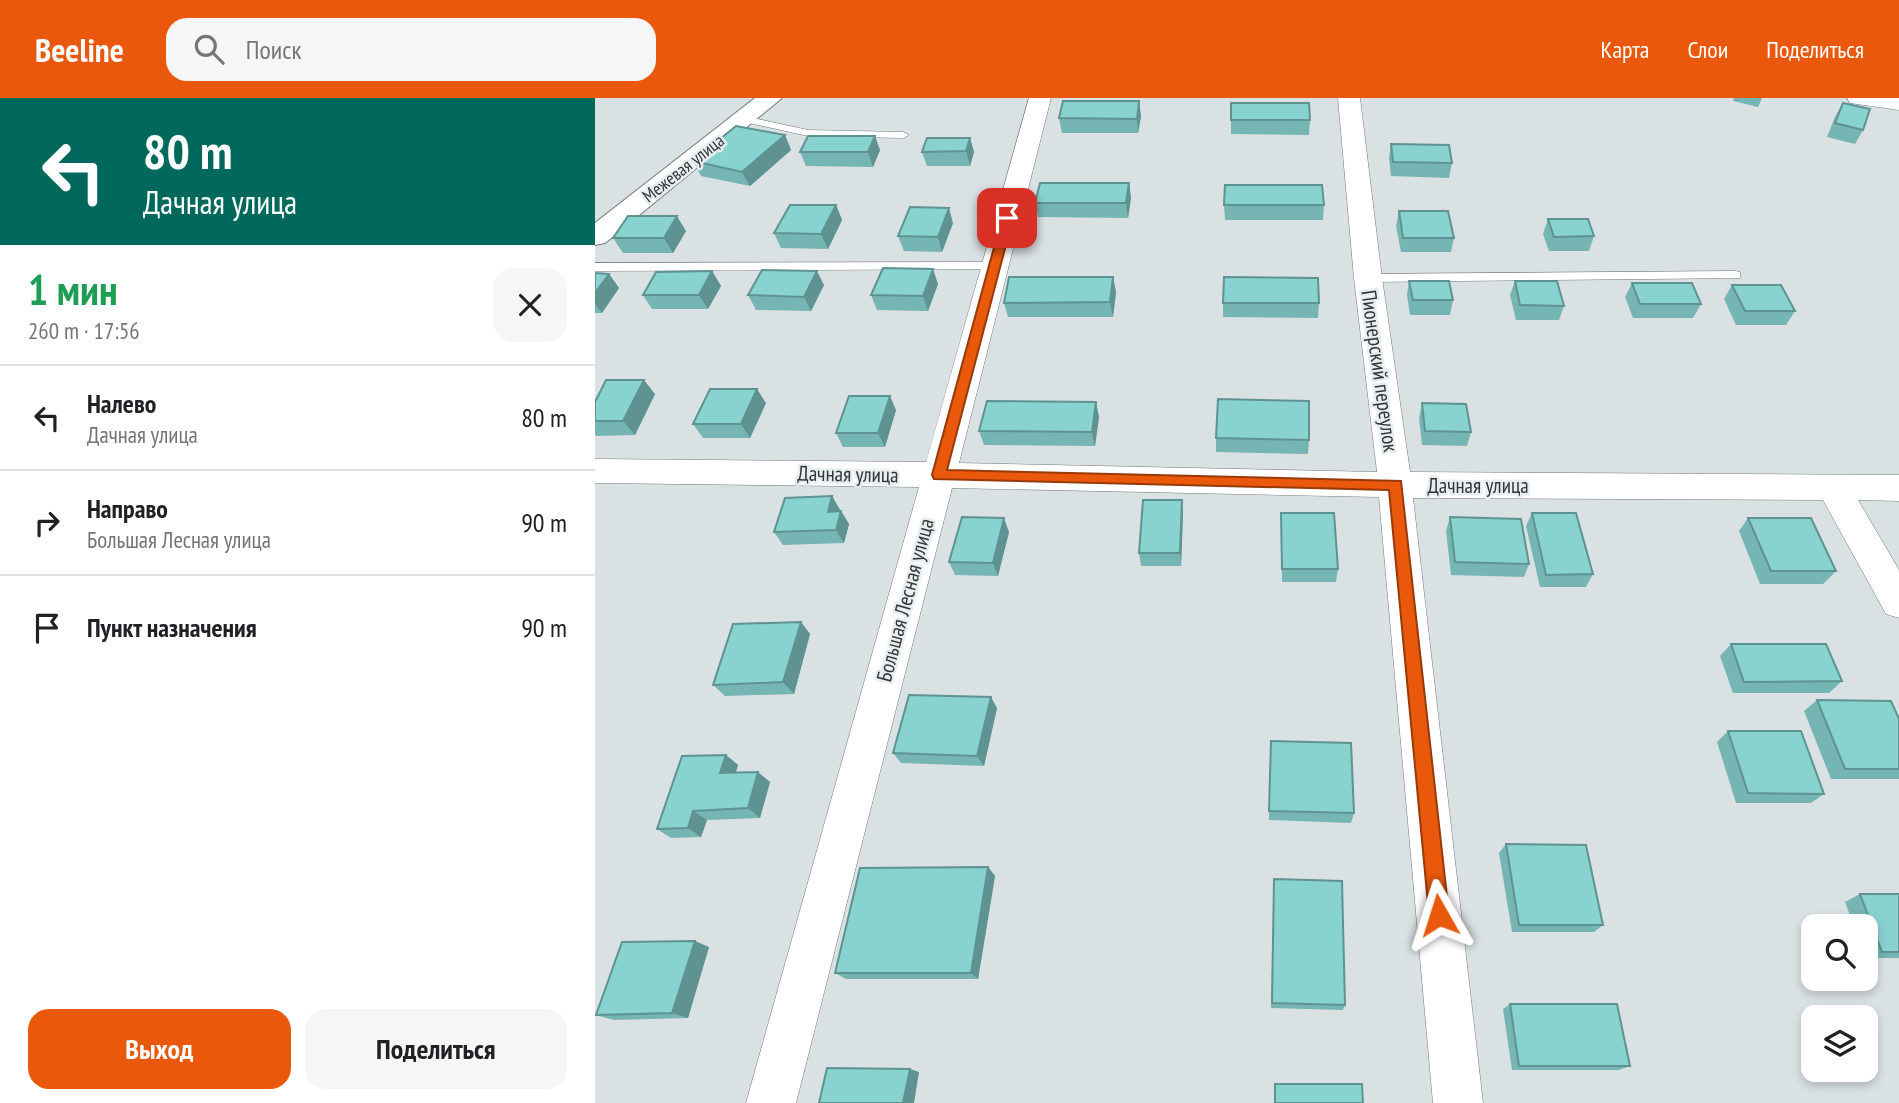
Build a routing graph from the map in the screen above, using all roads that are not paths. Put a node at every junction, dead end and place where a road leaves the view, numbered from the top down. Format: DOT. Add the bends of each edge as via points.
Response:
graph roads {
  1 [pos="770,98"];
  2 [pos="1039,98"];
  3 [pos="1349,98"];
  4 [pos="1858,98"];
  5 [pos="1899,103"];
  6 [pos="744,119"];
  7 [pos="903,135"];
  8 [pos="595,237"];
  9 [pos="995,266"];
  10 [pos="595,267"];
  11 [pos="1735,275"];
  12 [pos="1368,278"];
  13 [pos="595,471"];
  14 [pos="939,475"];
  15 [pos="1395,485"];
  16 [pos="1833,488"];
  17 [pos="1899,488"];
  18 [pos="1899,603"];
  19 [pos="771,1103"];
  20 [pos="1458,1103"];
  1 -- 6 [label="street, Межевая улица"];
  2 -- 9 [label="street, Большая Лесная улица"];
  3 -- 12 [label="street, Пионерский переулок"];
  4 -- 5 [label="street"];
  6 -- 7 [label="lane" via="807,133"];
  6 -- 8 [label="street, Межевая улица"];
  9 -- 10 [label="lane"];
  9 -- 14 [label="street, Большая Лесная улица"];
  11 -- 12 [label="lane"];
  12 -- 15 [label="street, Пионерский переулок"];
  13 -- 14 [label="street, Дачная улица"];
  14 -- 15 [label="street, Дачная улица"];
  14 -- 19 [label="street, Большая Лесная улица"];
  15 -- 16 [label="street, Дачная улица"];
  15 -- 20 [label="street, Пионерский переулок"];
  16 -- 17 [label="street, Дачная улица"];
  16 -- 18 [label="street"];
}
